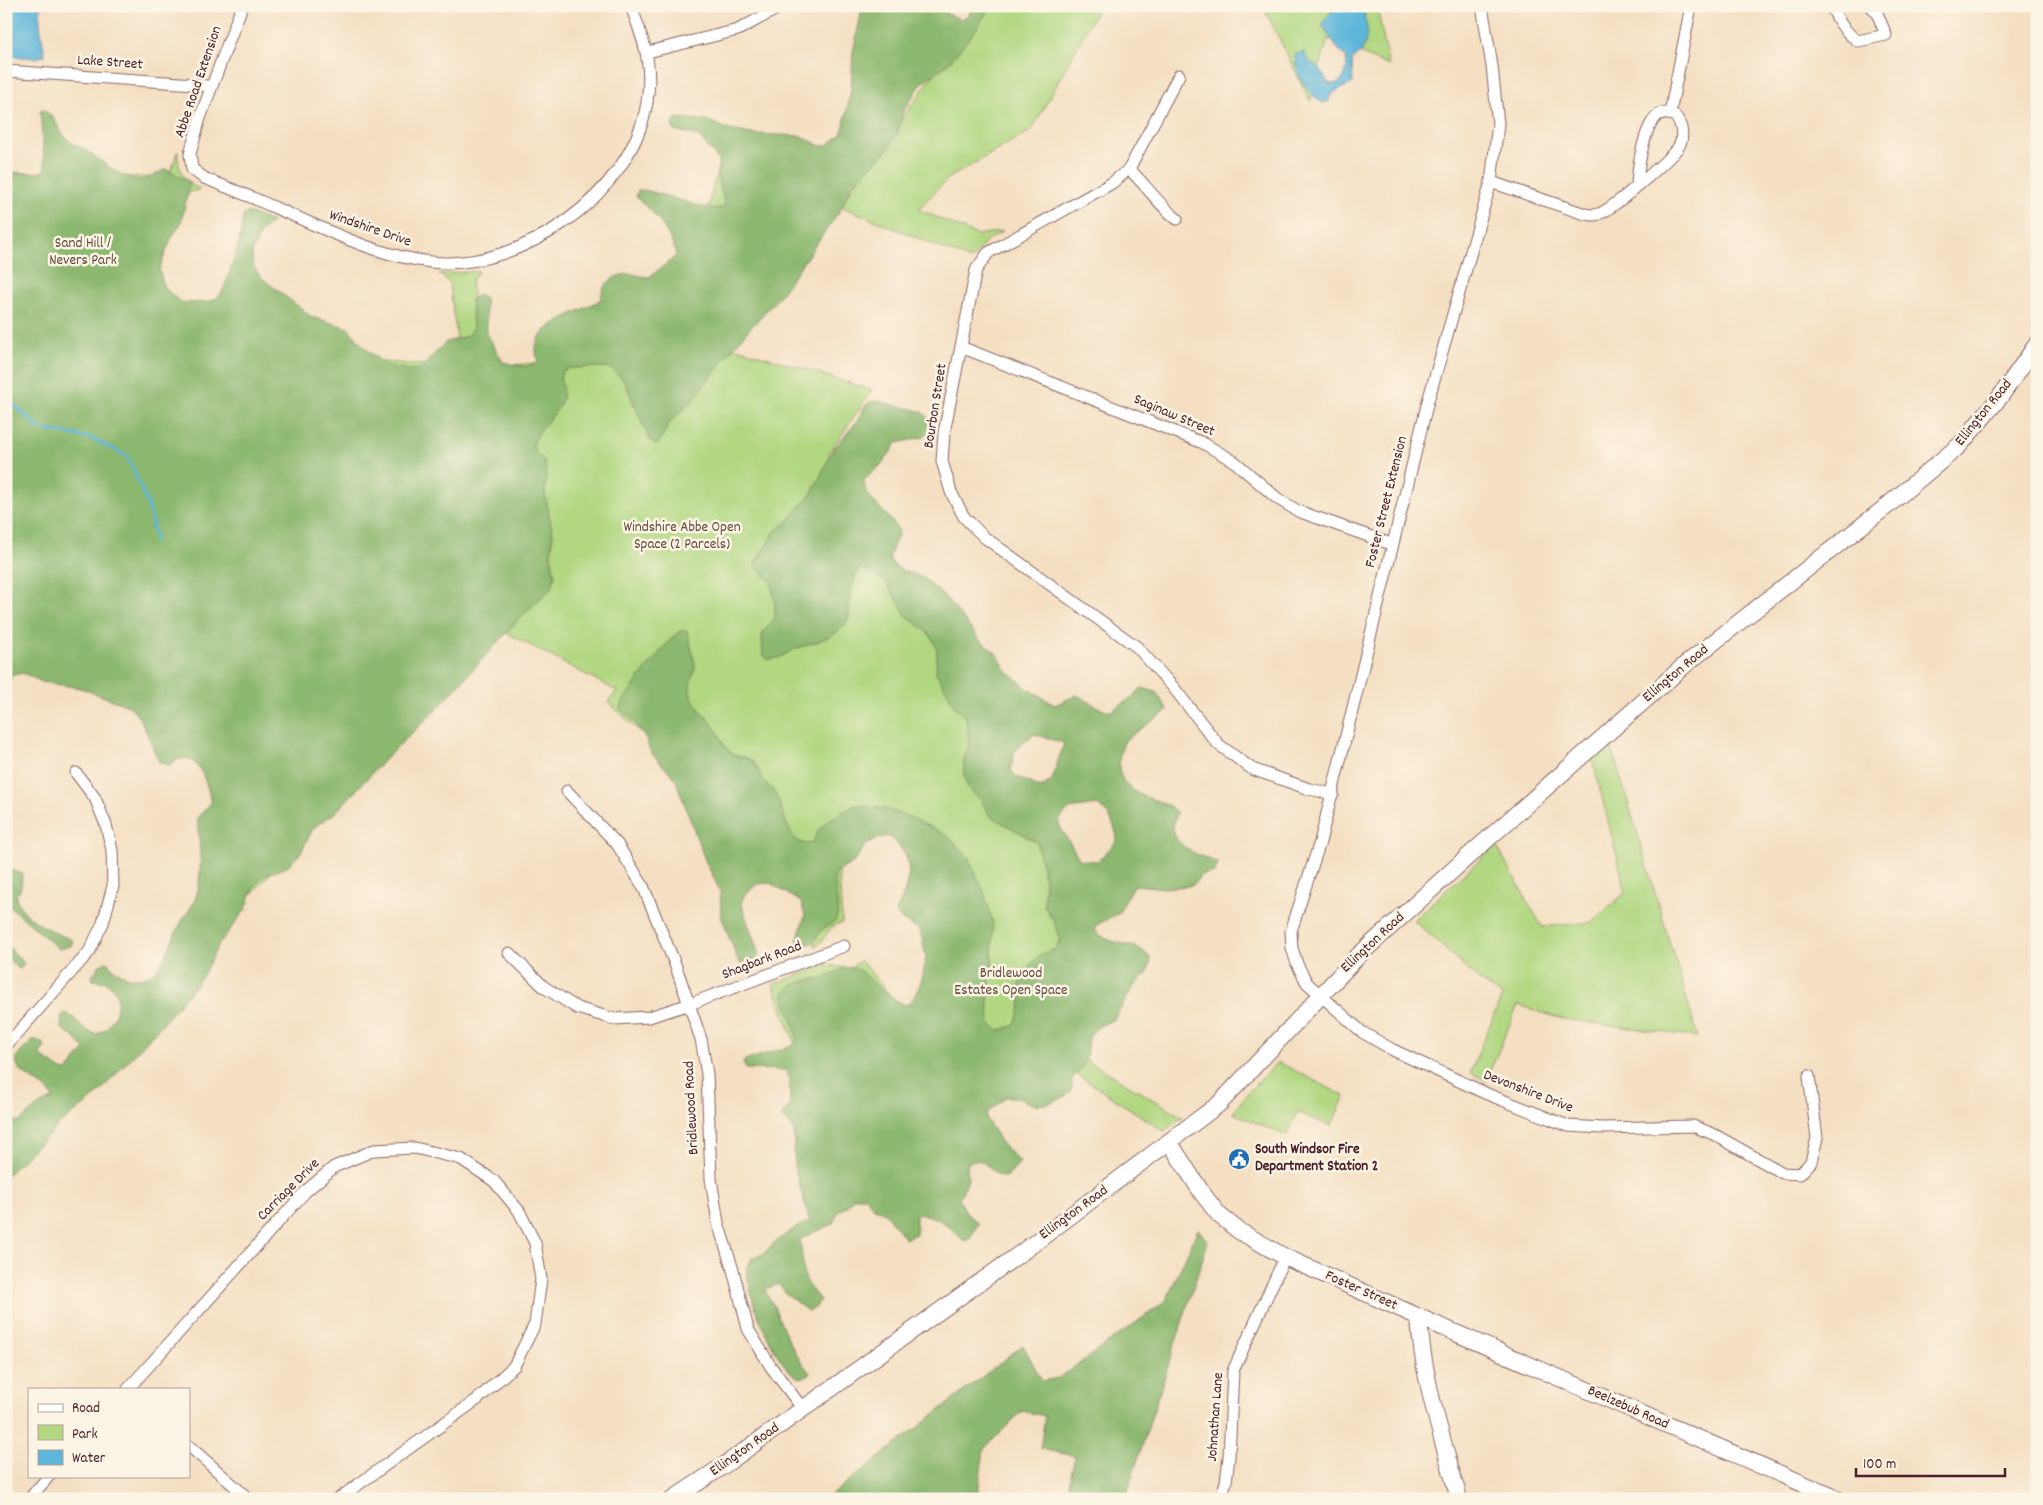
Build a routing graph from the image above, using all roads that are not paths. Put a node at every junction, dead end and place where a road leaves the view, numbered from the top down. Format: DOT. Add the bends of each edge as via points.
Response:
graph roads {
  1 [pos="242,6"];
  2 [pos="631,6"];
  3 [pos="782,6"];
  4 [pos="1482,6"];
  5 [pos="1691,6"];
  6 [pos="1831,6"];
  7 [pos="1871,6"];
  8 [pos="648,52"];
  9 [pos="6,71"];
  10 [pos="1180,75"];
  11 [pos="211,88"];
  12 [pos="1670,113"];
  13 [pos="192,169"];
  14 [pos="1130,169"];
  15 [pos="1491,182"];
  16 [pos="1637,185"];
  17 [pos="1177,219"];
  18 [pos="2037,344"];
  19 [pos="961,347"];
  20 [pos="1391,544"];
  21 [pos="76,774"];
  22 [pos="568,791"];
  23 [pos="1333,794"];
  24 [pos="844,946"];
  25 [pos="509,953"];
  26 [pos="1320,996"];
  27 [pos="690,1004"];
  28 [pos="6,1046"];
  29 [pos="1809,1076"];
  30 [pos="1170,1142"];
  31 [pos="1285,1257"];
  32 [pos="1419,1317"];
  33 [pos="129,1388"];
  34 [pos="803,1409"];
  35 [pos="190,1447"];
  36 [pos="47,1478"];
  37 [pos="29,1499"];
  38 [pos="249,1499"];
  39 [pos="338,1499"];
  40 [pos="673,1499"];
  41 [pos="1220,1499"];
  42 [pos="1459,1499"];
  43 [pos="1838,1499"];
  1 -- 11 [label="street, Abbe Road Extension"];
  2 -- 8 [label="street, Windshire Drive"];
  3 -- 8 [label="street" via="738,30"];
  4 -- 15 [label="street, Foster Street Extension" via="1498,124"];
  5 -- 12 [label="street"];
  6 -- 7 [label="street" via="1840,25 1858,41 1886,35"];
  8 -- 13 [label="street, Windshire Drive" via="648,94 642,123 616,172 574,215 551,232 494,256 462,262 399,257 325,230 204,178"];
  9 -- 11 [label="street, Lake Street" via="195,84"];
  10 -- 14 [label="street, Bourbon Street"];
  11 -- 13 [label="street, Abbe Road Extension" via="190,154"];
  12 -- 16 [label="street" via="1660,113 1650,123"];
  12 -- 16 [label="street" via="1679,123 1680,144"];
  14 -- 17 [label="street" via="1164,209"];
  14 -- 19 [label="street, Bourbon Street" via="1112,183 988,253 976,270"];
  15 -- 16 [label="street" via="1593,215 1603,212"];
  15 -- 20 [label="street, Foster Street Extension"];
  18 -- 26 [label="main road, Ellington Road" via="2000,397 1960,445 1686,664 1365,949"];
  19 -- 20 [label="street, Saginaw Street" via="1203,442 1235,462 1278,499 1298,511"];
  19 -- 23 [label="street, Bourbon Street" via="944,433 942,461 951,492 964,517 984,537 1137,647 1218,744 1252,769"];
  20 -- 23 [label="street, Foster Street Extension"];
  21 -- 28 [label="street" via="95,798 112,850 113,886 104,923 89,952"];
  22 -- 27 [label="street, Bridlewood Road" via="617,844 643,886"];
  23 -- 26 [label="street, Foster Street Extension" via="1291,931 1297,964 1307,983"];
  24 -- 27 [label="street, Shagbark Road"];
  25 -- 27 [label="street, Shagbark Road" via="544,987 578,1008 614,1019 649,1017"];
  26 -- 29 [label="street, Devonshire Drive" via="1362,1032 1393,1050 1568,1126 1693,1126 1783,1173 1800,1174 1810,1162 1817,1138"];
  26 -- 30 [label="main road, Ellington Road" via="1220,1104"];
  27 -- 34 [label="street, Bridlewood Road" via="707,1074 711,1179 718,1223 748,1329 771,1367"];
  30 -- 31 [label="main road, Foster Street" via="1219,1214 1240,1231"];
  30 -- 34 [label="main road, Ellington Road"];
  31 -- 32 [label="main road, Foster Street"];
  31 -- 41 [label="street, Johnathan Lane" via="1233,1371 1229,1457"];
  32 -- 42 [label="main road" via="1428,1380"];
  32 -- 43 [label="main road, Beelzebub Road"];
  33 -- 39 [label="street, Carriage Drive" via="306,1191 334,1166 374,1150 415,1148 461,1159 494,1181 519,1211 536,1243 542,1279 535,1324 514,1366 478,1399"];
  34 -- 40 [label="main road, Ellington Road"];
  35 -- 38 [label="street"];
  36 -- 37 [label="street"];
}
